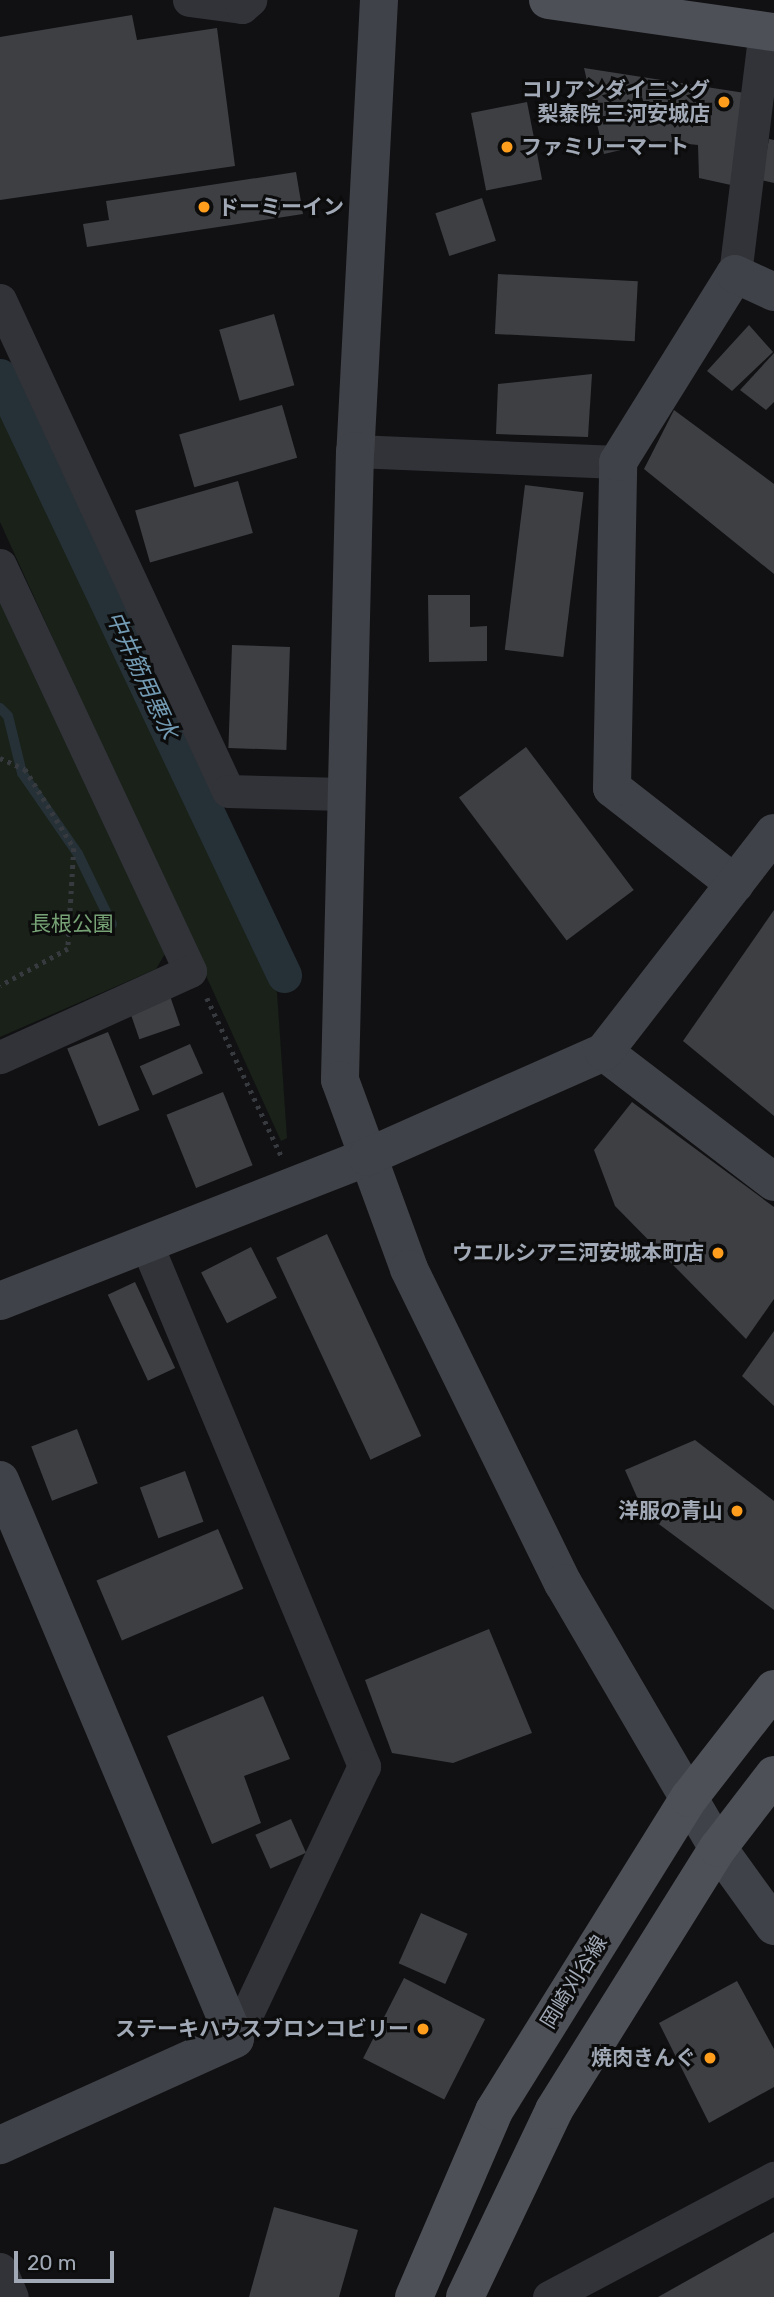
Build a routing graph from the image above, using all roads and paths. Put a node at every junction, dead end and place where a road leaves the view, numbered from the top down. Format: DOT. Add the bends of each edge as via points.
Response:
graph roads {
  1 [pos="189,0"];
  2 [pos="250,0"];
  3 [pos="379,0"];
  4 [pos="548,0"];
  5 [pos="770,31"];
  6 [pos="736,274"];
  7 [pos="774,292"];
  8 [pos="0,300"];
  9 [pos="355,451"];
  10 [pos="618,462"];
  11 [pos="0,565"];
  12 [pos="0,758"];
  13 [pos="344,794"];
  14 [pos="774,833"];
  15 [pos="734,884"];
  16 [pos="190,971"];
  17 [pos="0,986"];
  18 [pos="604,1052"];
  19 [pos="0,1057"];
  20 [pos="367,1157"];
  21 [pos="774,1182"];
  22 [pos="295,1186"];
  23 [pos="146,1243"];
  24 [pos="0,1301"];
  25 [pos="0,1480"];
  26 [pos="774,1689"];
  27 [pos="774,1775"];
  28 [pos="689,1798"];
  29 [pos="718,1848"];
  30 [pos="774,1926"];
  31 [pos="235,2039"];
  32 [pos="0,2145"];
  33 [pos="774,2178"];
  34 [pos="0,2269"];
  35 [pos="600,2285"];
  36 [pos="472,2295"];
  37 [pos="12,2297"];
  38 [pos="414,2297"];
  39 [pos="550,2297"];
  1 -- 2 [label="street" via="242,7"];
  3 -- 9 [label="street"];
  4 -- 5 [label="main road"];
  5 -- 6 [label="street"];
  6 -- 7 [label="street"];
  6 -- 10 [label="street"];
  8 -- 13 [label="street" via="228,791"];
  9 -- 10 [label="street"];
  9 -- 13 [label="street"];
  10 -- 15 [label="street" via="612,788"];
  11 -- 16 [label="street"];
  12 -- 17 [label="path" via="25,769 74,848 68,949"];
  13 -- 20 [label="street" via="340,1080"];
  14 -- 15 [label="street"];
  15 -- 18 [label="street"];
  16 -- 19 [label="street"];
  16 -- 22 [label="path"];
  18 -- 20 [label="street"];
  18 -- 21 [label="street"];
  20 -- 22 [label="street"];
  20 -- 28 [label="street" via="409,1269 563,1583"];
  22 -- 23 [label="street"];
  23 -- 24 [label="street"];
  23 -- 31 [label="street" via="365,1766"];
  25 -- 31 [label="street"];
  26 -- 28 [label="main road, 岡崎刈谷線"];
  27 -- 29 [label="main road"];
  28 -- 29 [label="street"];
  28 -- 38 [label="main road, 岡崎刈谷線" via="494,2111"];
  29 -- 30 [label="street"];
  29 -- 36 [label="main road" via="554,2109"];
  31 -- 32 [label="street"];
  33 -- 35 [label="street"];
  34 -- 37 [label="street"];
  35 -- 39 [label="street"];
}
